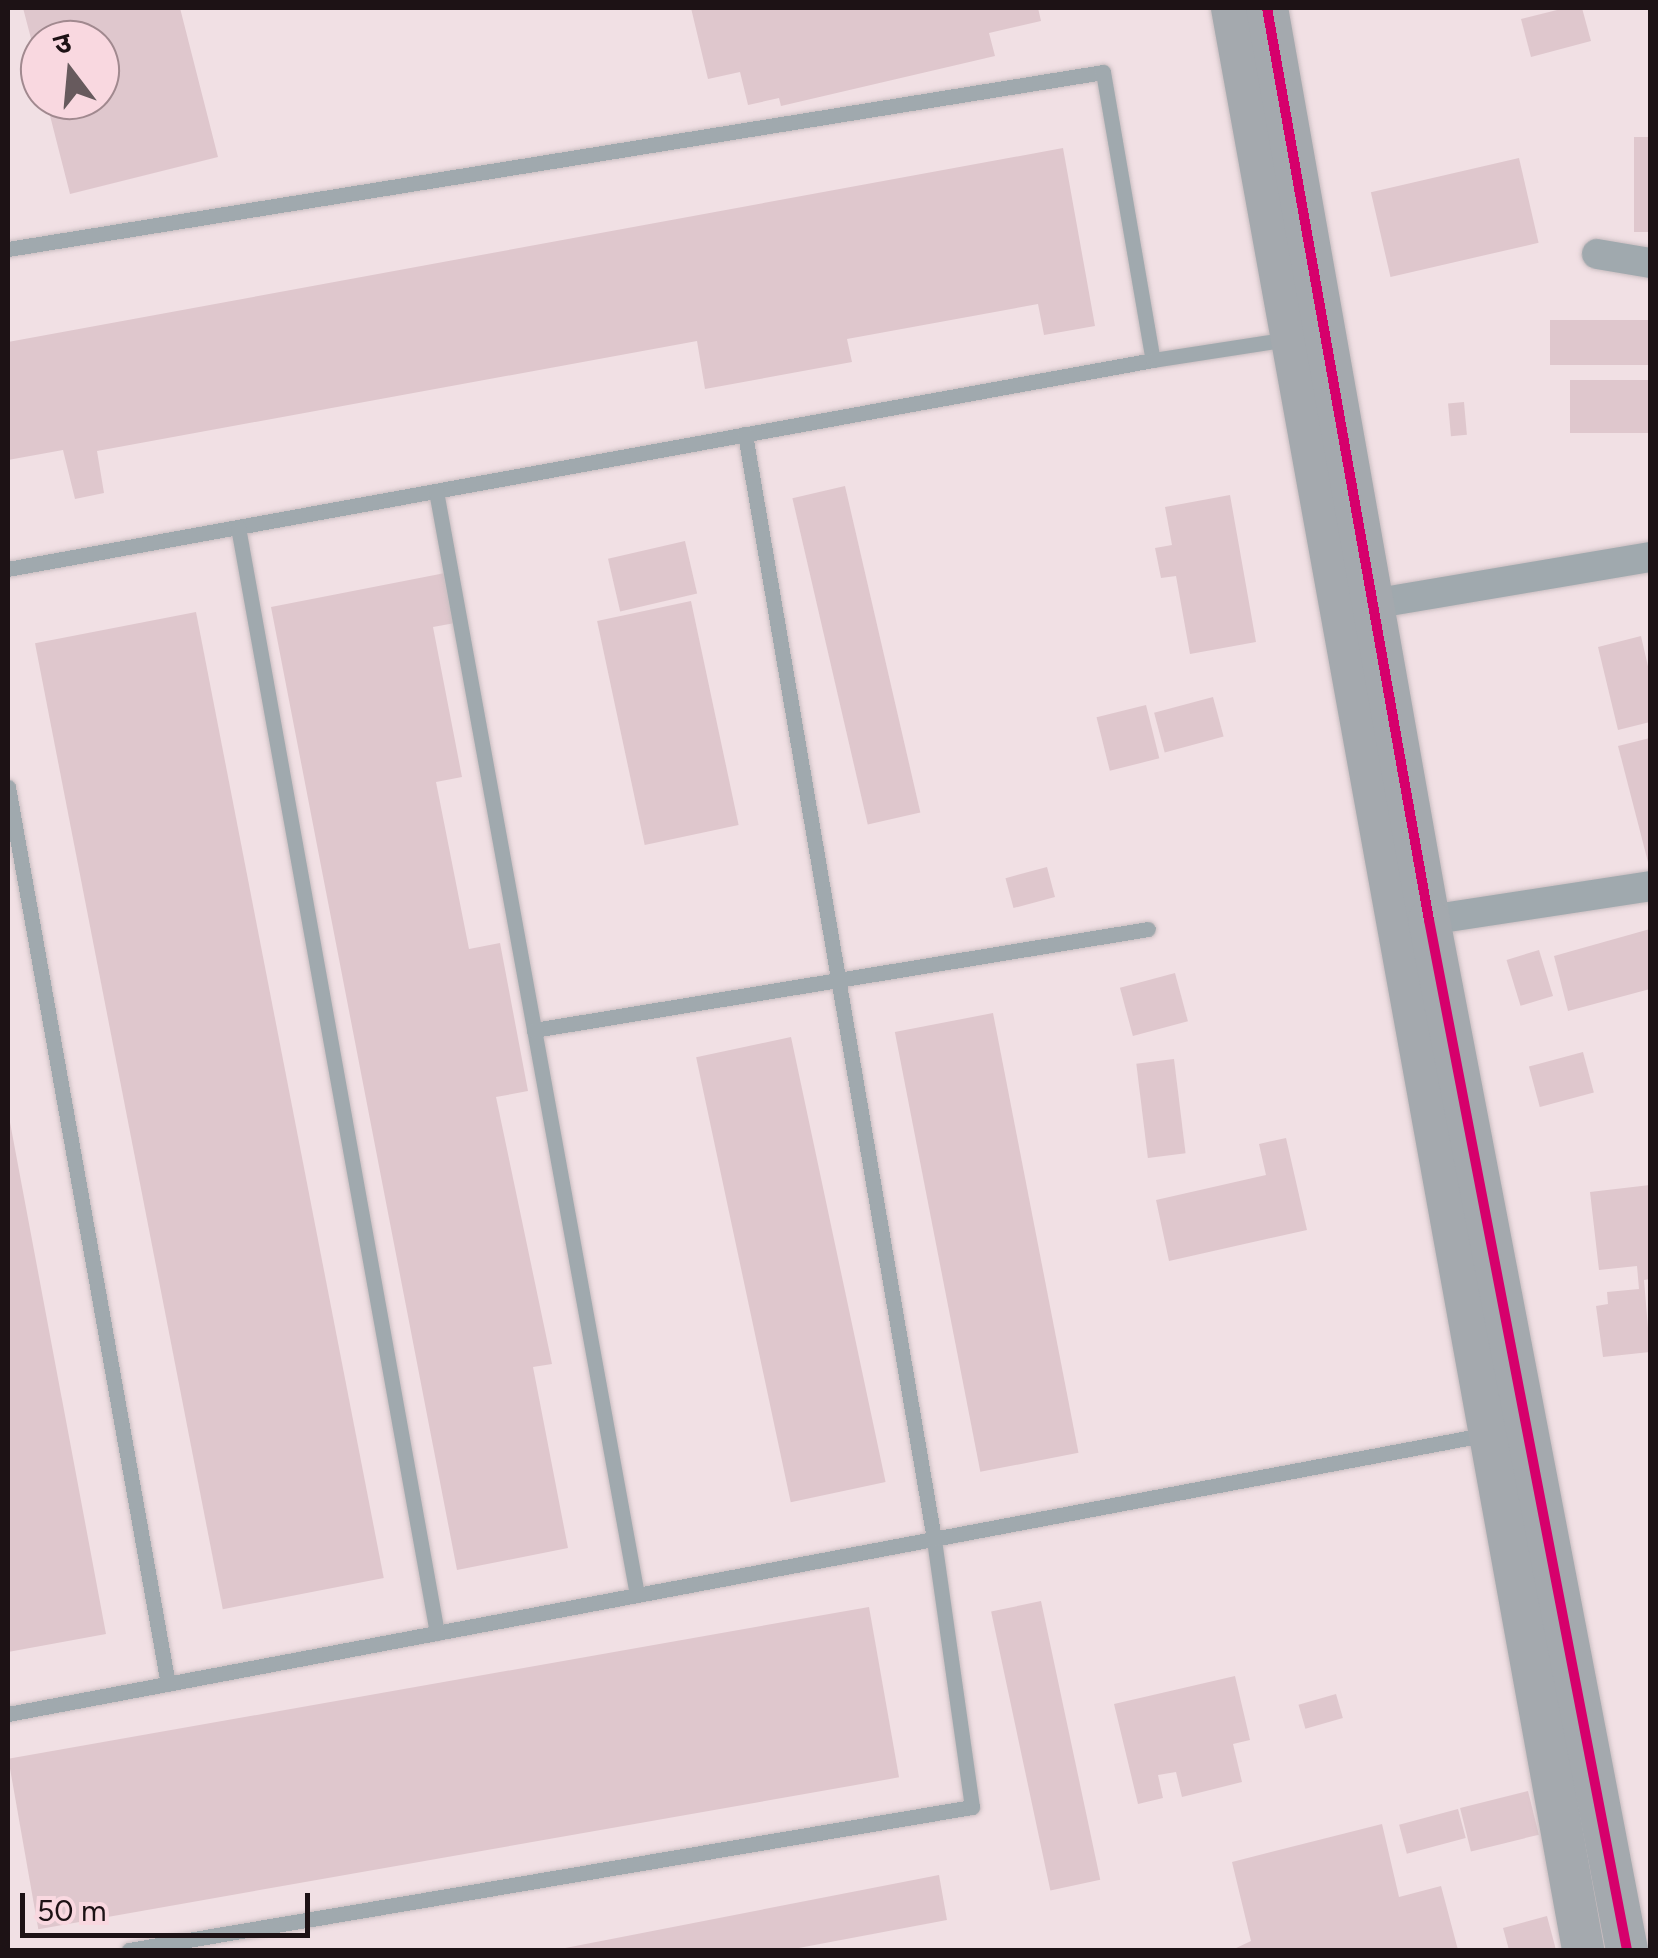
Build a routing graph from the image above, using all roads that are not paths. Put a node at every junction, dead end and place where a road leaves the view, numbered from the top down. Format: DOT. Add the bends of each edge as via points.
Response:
graph roads {
  1 [pos="1232,8"];
  2 [pos="1267,8"];
  3 [pos="8,248"];
  4 [pos="1597,254"];
  5 [pos="1650,262"];
  6 [pos="1290,338"];
  7 [pos="1153,360"];
  8 [pos="746,434"];
  9 [pos="436,491"];
  10 [pos="238,527"];
  11 [pos="1650,557"];
  12 [pos="8,569"];
  13 [pos="1372,604"];
  14 [pos="8,786"];
  15 [pos="1650,886"];
  16 [pos="1429,920"];
  17 [pos="1148,929"];
  18 [pos="841,979"];
  19 [pos="534,1030"];
  20 [pos="1508,1432"];
  21 [pos="934,1540"];
  22 [pos="636,1596"];
  23 [pos="437,1633"];
  24 [pos="168,1684"];
  25 [pos="8,1714"];
  26 [pos="128,1950"];
  27 [pos="1583,1950"];
  28 [pos="1627,1950"];
  1 -- 6 [label="street"];
  2 -- 13 [label="street"];
  3 -- 7 [label="lane" via="1103,72"];
  4 -- 5 [label="street"];
  6 -- 7 [label="lane"];
  6 -- 20 [label="street"];
  7 -- 8 [label="lane"];
  8 -- 9 [label="lane"];
  8 -- 18 [label="lane"];
  9 -- 10 [label="lane"];
  9 -- 19 [label="lane"];
  10 -- 12 [label="lane"];
  10 -- 23 [label="lane"];
  11 -- 13 [label="street"];
  13 -- 16 [label="street"];
  14 -- 24 [label="lane"];
  15 -- 16 [label="street"];
  16 -- 20 [label="street"];
  17 -- 18 [label="lane"];
  18 -- 19 [label="lane"];
  18 -- 21 [label="lane"];
  19 -- 22 [label="lane"];
  20 -- 21 [label="lane"];
  20 -- 27 [label="street"];
  20 -- 28 [label="street"];
  21 -- 22 [label="lane"];
  21 -- 26 [label="lane" via="972,1807"];
  22 -- 23 [label="lane"];
  23 -- 24 [label="lane"];
  24 -- 25 [label="lane"];
}
